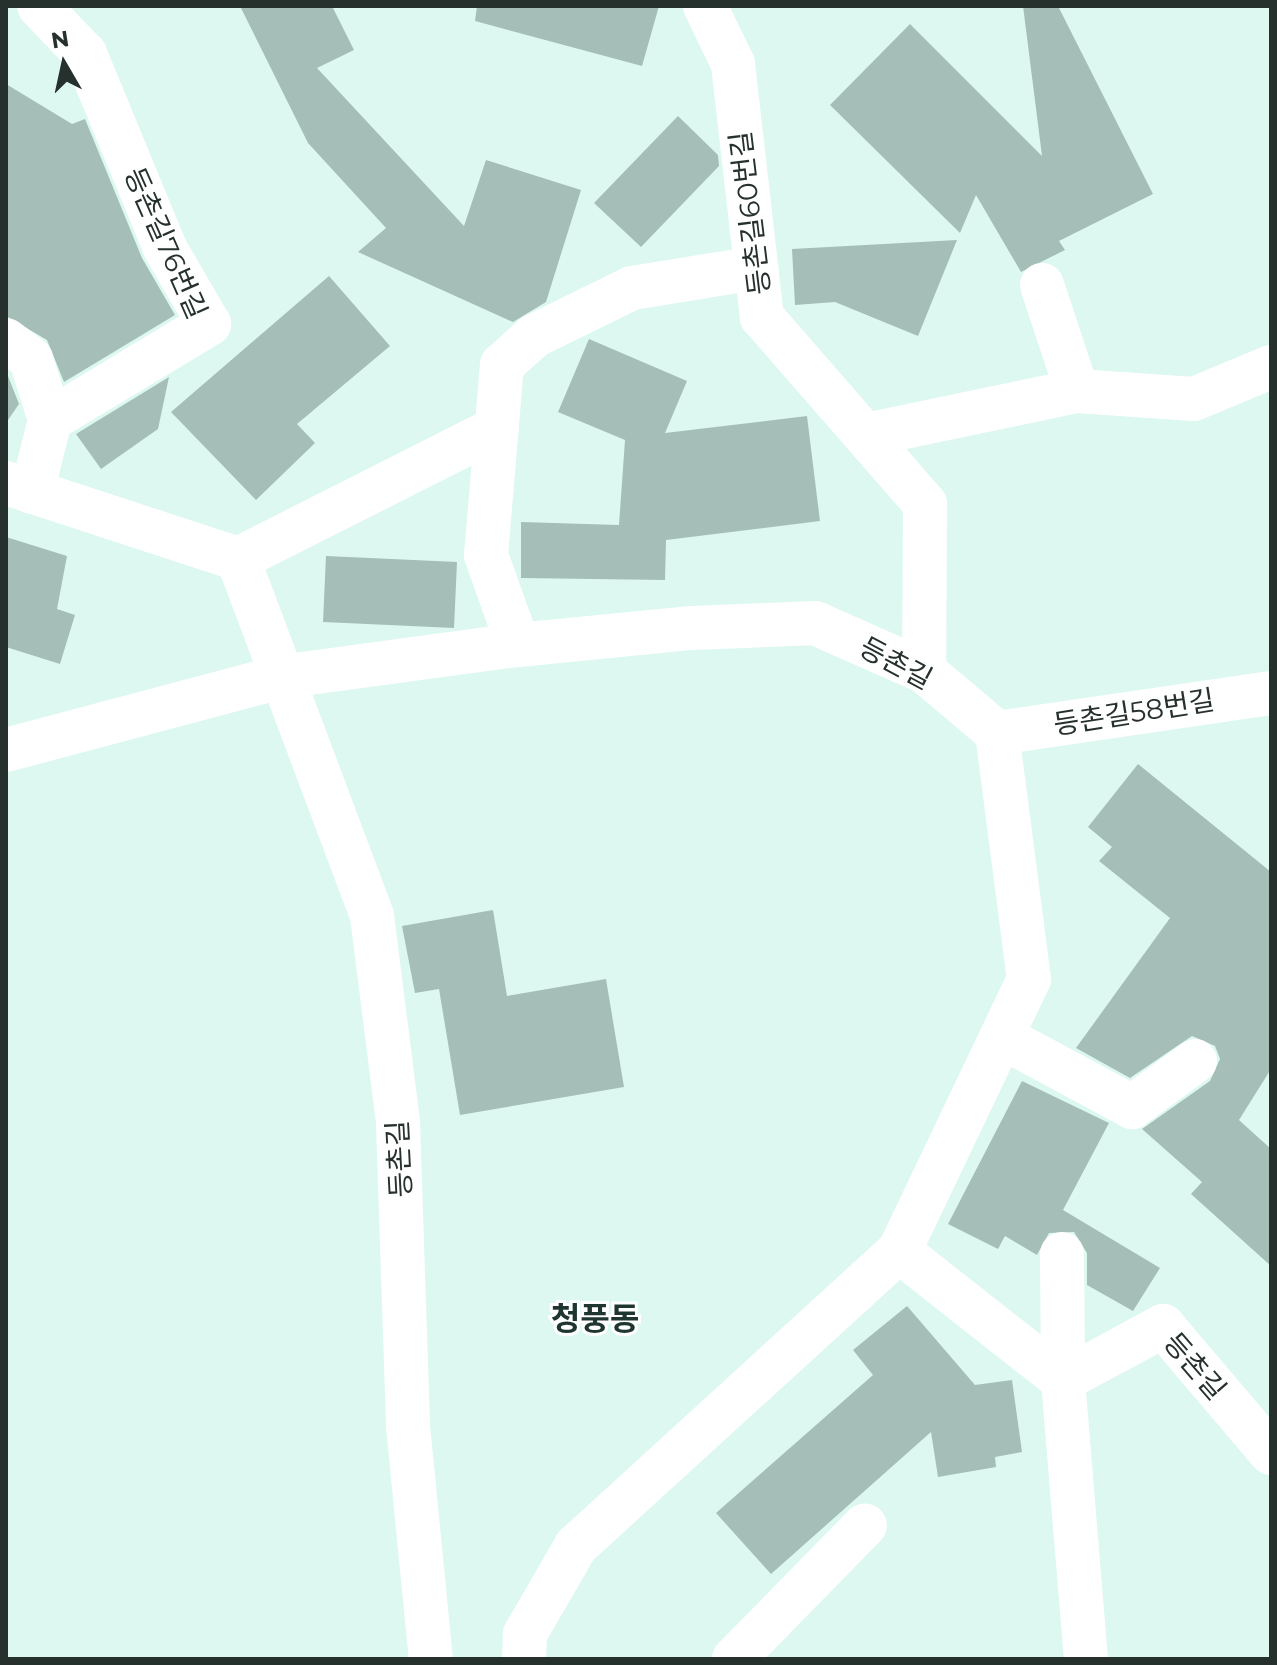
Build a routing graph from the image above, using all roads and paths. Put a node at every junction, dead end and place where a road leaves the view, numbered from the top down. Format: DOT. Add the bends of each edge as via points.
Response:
graph roads {
  1 [pos="39,6"];
  2 [pos="705,6"];
  3 [pos="756,268"];
  4 [pos="1042,285"];
  5 [pos="6,340"];
  6 [pos="1271,367"];
  7 [pos="1077,391"];
  8 [pos="50,420"];
  9 [pos="497,428"];
  10 [pos="866,435"];
  11 [pos="19,488"];
  12 [pos="238,559"];
  13 [pos="518,645"];
  14 [pos="924,671"];
  15 [pos="280,677"];
  16 [pos="1271,693"];
  17 [pos="997,733"];
  18 [pos="6,750"];
  19 [pos="1002,1037"];
  20 [pos="1195,1061"];
  21 [pos="899,1251"];
  22 [pos="1062,1254"];
  23 [pos="1063,1380"];
  24 [pos="1271,1453"];
  25 [pos="865,1525"];
  26 [pos="431,1659"];
  27 [pos="524,1659"];
  28 [pos="734,1659"];
  29 [pos="1086,1659"];
  1 -- 8 [label="street, 등촌길76번길" via="85,54 165,248 209,324"];
  2 -- 3 [label="street, 등촌길60번길" via="733,64"];
  3 -- 9 [label="street" via="632,288 534,336 502,365"];
  3 -- 10 [label="street, 등촌길60번길" via="762,317"];
  4 -- 7 [label="street"];
  5 -- 8 [label="street" via="31,359"];
  6 -- 7 [label="street" via="1194,399"];
  7 -- 10 [label="street"];
  8 -- 11 [label="street"];
  9 -- 12 [label="street"];
  9 -- 13 [label="street" via="486,555"];
  10 -- 14 [label="street, 등촌길60번길" via="925,504"];
  11 -- 12 [label="street"];
  12 -- 15 [label="street"];
  13 -- 14 [label="street, 등촌길" via="692,628 815,623"];
  13 -- 15 [label="street, 등촌길"];
  14 -- 17 [label="street, 등촌길"];
  15 -- 18 [label="street, 등촌길"];
  15 -- 26 [label="street, 등촌길" via="372,916 398,1123 408,1426"];
  16 -- 17 [label="street, 등촌길58번길"];
  17 -- 19 [label="street" via="1029,979"];
  19 -- 20 [label="street" via="1132,1107"];
  19 -- 21 [label="street"];
  21 -- 23 [label="street"];
  21 -- 27 [label="street" via="576,1546 525,1634"];
  22 -- 23 [label="street"];
  23 -- 24 [label="street, 등촌길" via="1163,1326"];
  23 -- 29 [label="street"];
  25 -- 28 [label="street"];
}
